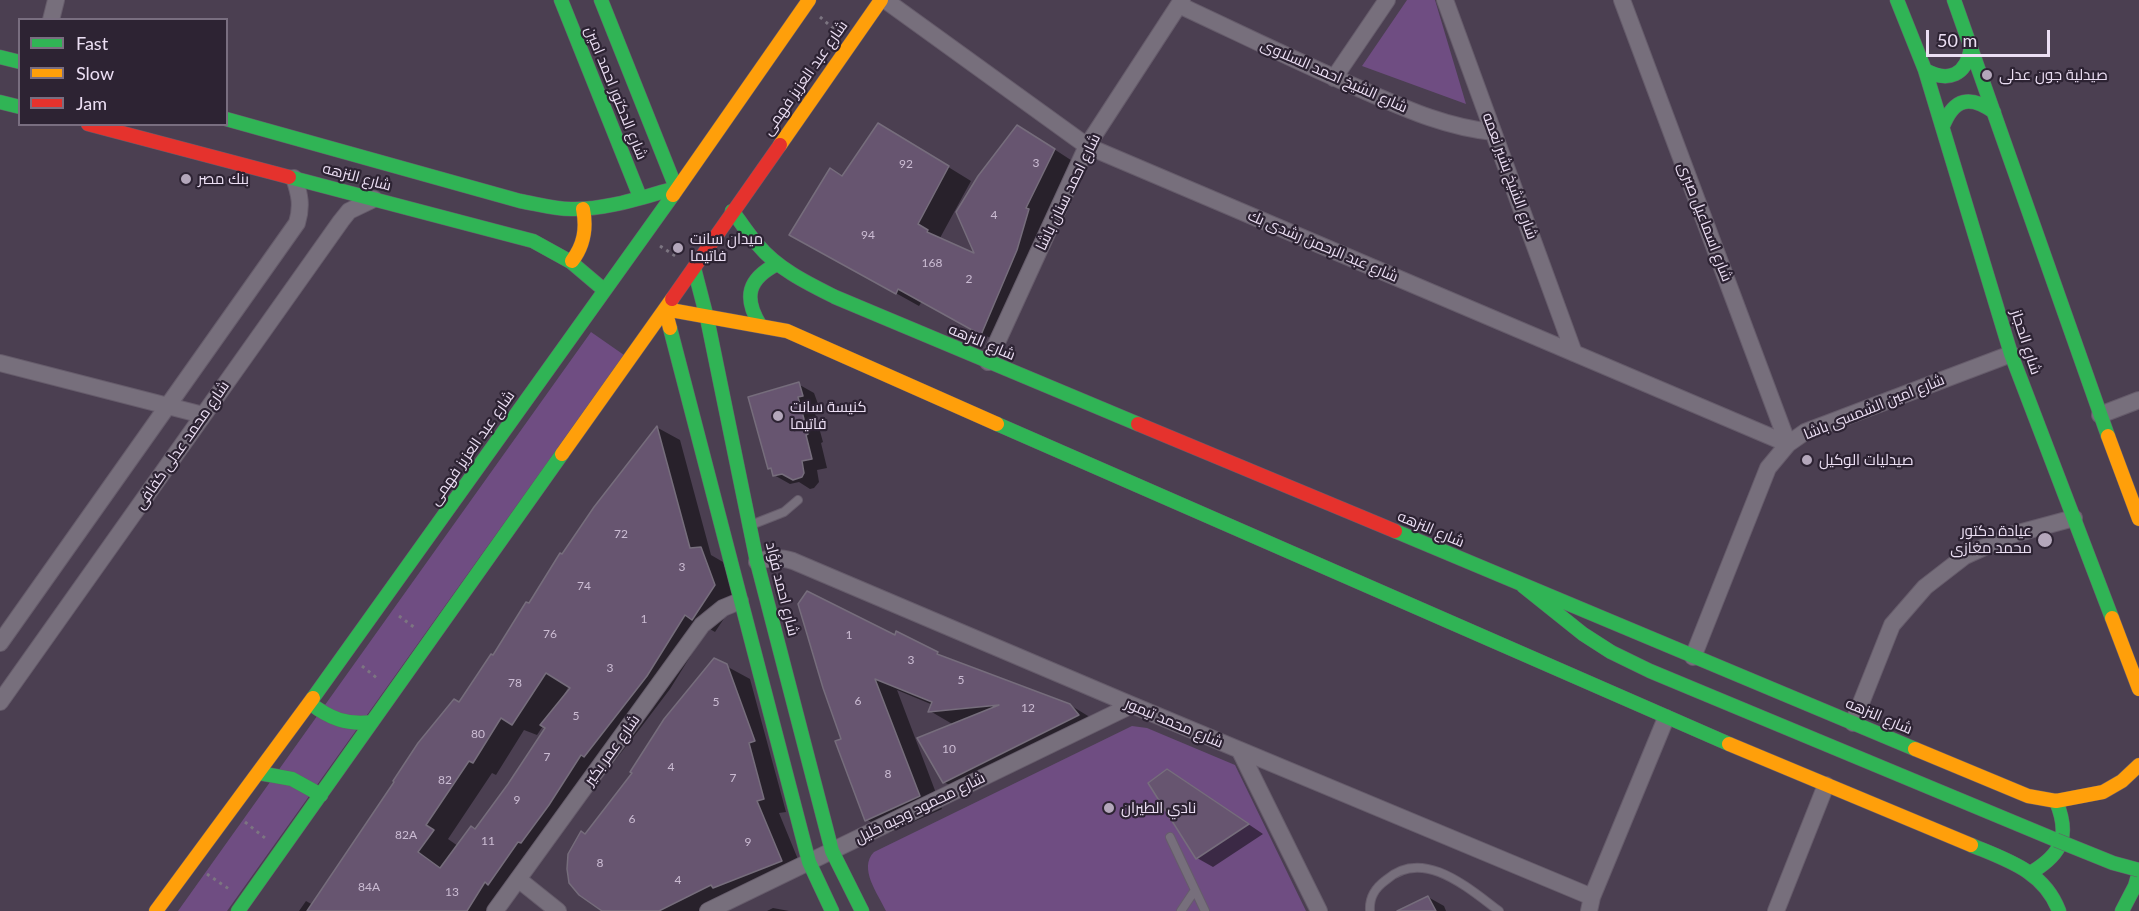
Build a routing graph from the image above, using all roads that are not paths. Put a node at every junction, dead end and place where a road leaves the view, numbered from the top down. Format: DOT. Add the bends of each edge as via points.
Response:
graph roads {
  1 [pos="56,0"];
  2 [pos="561,0"];
  3 [pos="602,0"];
  4 [pos="883,0"];
  5 [pos="1387,0"];
  6 [pos="1445,0"];
  7 [pos="1622,0"];
  8 [pos="1898,0"];
  9 [pos="1954,0"];
  10 [pos="1181,2"];
  11 [pos="807,3"];
  12 [pos="52,18"];
  13 [pos="1971,48"];
  14 [pos="0,57"];
  15 [pos="18,62"];
  16 [pos="1925,70"];
  17 [pos="1334,78"];
  18 [pos="0,102"];
  19 [pos="18,106"];
  20 [pos="1994,112"];
  21 [pos="228,120"];
  22 [pos="96,126"];
  23 [pos="1943,126"];
  24 [pos="1493,132"];
  25 [pos="1087,146"];
  26 [pos="294,178"];
  27 [pos="676,188"];
  28 [pos="640,197"];
  29 [pos="374,199"];
  30 [pos="583,209"];
  31 [pos="732,211"];
  32 [pos="572,261"];
  33 [pos="777,264"];
  34 [pos="694,268"];
  35 [pos="604,290"];
  36 [pos="665,309"];
  37 [pos="707,318"];
  38 [pos="760,324"];
  39 [pos="1574,353"];
  40 [pos="2011,354"];
  41 [pos="988,362"];
  42 [pos="0,363"];
  43 [pos="2139,400"];
  44 [pos="167,406"];
  45 [pos="203,415"];
  46 [pos="2100,415"];
  47 [pos="1788,444"];
  48 [pos="798,500"];
  49 [pos="2073,518"];
  50 [pos="2139,519"];
  51 [pos="750,525"];
  52 [pos="757,562"];
  53 [pos="1523,586"];
  54 [pos="740,601"];
  55 [pos="0,643"];
  56 [pos="1693,657"];
  57 [pos="6,680"];
  58 [pos="2139,689"];
  59 [pos="0,702"];
  60 [pos="310,703"];
  61 [pos="1132,705"];
  62 [pos="1666,718"];
  63 [pos="372,722"];
  64 [pos="1853,723"];
  65 [pos="1240,751"];
  66 [pos="2139,765"];
  67 [pos="260,773"];
  68 [pos="1826,785"];
  69 [pos="321,795"];
  70 [pos="2056,801"];
  71 [pos="1170,837"];
  72 [pos="832,851"];
  73 [pos="809,862"];
  74 [pos="2139,871"];
  75 [pos="2031,872"];
  76 [pos="518,879"];
  77 [pos="1195,890"];
  78 [pos="1590,904"];
  79 [pos="241,906"];
  80 [pos="156,911"];
  81 [pos="495,911"];
  82 [pos="558,911"];
  83 [pos="708,911"];
  84 [pos="832,911"];
  85 [pos="862,911"];
  86 [pos="1181,911"];
  87 [pos="1205,911"];
  88 [pos="1319,911"];
  89 [pos="1370,911"];
  90 [pos="1499,911"];
  91 [pos="1776,911"];
  92 [pos="2059,911"];
  93 [pos="2122,911"];
  1 -- 12 [label="street"];
  2 -- 28 [label="main road, شارع الدكتور احمد امين"];
  3 -- 27 [label="main road, شارع الدكتور احمد امين"];
  4 -- 25 [label="street, شارع عبد الرحمن رشدى بك"];
  4 -- 31 [label="main road, شارع عبد العزيز فهمى"];
  5 -- 17 [label="street"];
  6 -- 24 [label="street, شارع الشيخ بشير نعمه"];
  7 -- 47 [label="street, شارع اسماعيل صبرى"];
  8 -- 16 [label="main road, شارع الحجاز"];
  9 -- 13 [label="main road"];
  10 -- 17 [label="street, شارع الشيخ احمد السلاوى"];
  10 -- 25 [label="street, شارع احمد سنان باشا"];
  11 -- 27 [label="main road, شارع عبد العزيز فهمى"];
  13 -- 16 [label="main road" via="1967,64 1955,75 1939,77"];
  13 -- 20 [label="main road"];
  14 -- 15 [label="main road"];
  16 -- 23 [label="main road, شارع الحجاز"];
  17 -- 24 [label="street, شارع الشيخ احمد السلاوى" via="1425,117 1465,129"];
  18 -- 19 [label="main road"];
  20 -- 23 [label="main road" via="1983,103 1970,100 1947,113"];
  20 -- 46 [label="main road"];
  21 -- 30 [label="main road, شارع النزهه" via="520,201"];
  22 -- 26 [label="main road, شارع النزهه"];
  23 -- 40 [label="main road, شارع الحجاز"];
  24 -- 39 [label="street, شارع الشيخ بشير نعمه"];
  25 -- 39 [label="street, شارع عبد الرحمن رشدى بك"];
  25 -- 41 [label="street, شارع احمد سنان باشا"];
  26 -- 29 [label="main road, شارع النزهه"];
  26 -- 44 [label="street" via="300,194 297,223"];
  27 -- 28 [label="main road, شارع النزهه"];
  27 -- 35 [label="main road, شارع عبد العزيز فهمى"];
  28 -- 30 [label="main road, شارع النزهه"];
  29 -- 32 [label="main road, شارع النزهه" via="533,241"];
  29 -- 45 [label="street, شارع محمد عدلى كفافى" via="349,211 341,221"];
  30 -- 32 [label="main road" via="585,233"];
  31 -- 33 [label="main road, شارع النزهه"];
  31 -- 34 [label="main road, شارع عبد العزيز فهمى"];
  32 -- 35 [label="main road, شارع النزهه"];
  33 -- 38 [label="main road" via="765,269 750,290 750,303"];
  33 -- 41 [label="main road, شارع النزهه" via="835,297"];
  34 -- 36 [label="main road, شارع عبد العزيز فهمى"];
  34 -- 37 [label="main road, شارع احمد فؤاد"];
  35 -- 60 [label="main road, شارع عبد العزيز فهمى"];
  36 -- 37 [label="main road"];
  36 -- 54 [label="main road"];
  36 -- 63 [label="main road, شارع عبد العزيز فهمى"];
  37 -- 38 [label="main road"];
  37 -- 51 [label="main road, شارع احمد فؤاد"];
  38 -- 62 [label="main road" via="834,352"];
  39 -- 47 [label="street, شارع عبد الرحمن رشدى بك"];
  40 -- 47 [label="street, شارع امين الشمسى باشا" via="1805,432"];
  40 -- 49 [label="main road, شارع الحجاز"];
  41 -- 53 [label="main road, شارع النزهه"];
  42 -- 44 [label="street"];
  43 -- 46 [label="street"];
  44 -- 45 [label="street"];
  44 -- 55 [label="street"];
  45 -- 57 [label="street, شارع محمد عدلى كفافى"];
  46 -- 50 [label="main road"];
  47 -- 56 [label="street, شارع امين الشمسى باشا" via="1768,468"];
  48 -- 51 [label="lane" via="784,512"];
  49 -- 58 [label="main road, شارع الحجاز"];
  49 -- 64 [label="street" via="1993,543 1965,556 1925,586 1892,625"];
  51 -- 52 [label="main road, شارع احمد فؤاد"];
  52 -- 61 [label="street, شارع محمد تيمور" via="774,558 793,561"];
  52 -- 72 [label="main road, شارع احمد فؤاد"];
  53 -- 56 [label="main road, شارع النزهه"];
  53 -- 74 [label="main road, bridge" via="1611,652 2066,844"];
  54 -- 73 [label="main road"];
  54 -- 76 [label="street, شارع عمر بكير" via="702,624"];
  56 -- 64 [label="main road, شارع النزهه"];
  57 -- 59 [label="street, شارع محمد عدلى كفافى"];
  60 -- 63 [label="main road" via="338,722"];
  60 -- 67 [label="main road, شارع عبد العزيز فهمى"];
  61 -- 65 [label="street, شارع محمد تيمور"];
  61 -- 72 [label="street, شارع محمود وجيه خليل"];
  62 -- 68 [label="main road"];
  62 -- 78 [label="street"];
  63 -- 69 [label="main road, شارع عبد العزيز فهمى"];
  64 -- 70 [label="main road, شارع النزهه" via="2028,795"];
  65 -- 78 [label="street, شارع محمد تيمور"];
  65 -- 88 [label="street"];
  66 -- 70 [label="main road, شارع النزهه" via="2103,792"];
  67 -- 69 [label="main road" via="292,777"];
  67 -- 80 [label="main road, شارع عبد العزيز فهمى"];
  68 -- 75 [label="main road"];
  68 -- 91 [label="street"];
  69 -- 79 [label="main road, شارع عبد العزيز فهمى"];
  70 -- 75 [label="main road" via="2063,816 2064,834 2047,864"];
  71 -- 77 [label="lane"];
  72 -- 73 [label="street, شارع محمود وجيه خليل"];
  72 -- 85 [label="main road, شارع احمد فؤاد"];
  73 -- 83 [label="street, شارع محمود وجيه خليل"];
  73 -- 84 [label="main road"];
  74 -- 93 [label="main road"];
  75 -- 92 [label="main road" via="2045,885"];
  76 -- 81 [label="street, شارع عمر بكير"];
  76 -- 82 [label="street"];
  77 -- 86 [label="lane"];
  77 -- 87 [label="lane"];
  89 -- 90 [label="lane" via="1370,900 1378,886 1395,872 1413,867 1436,871"];
}
